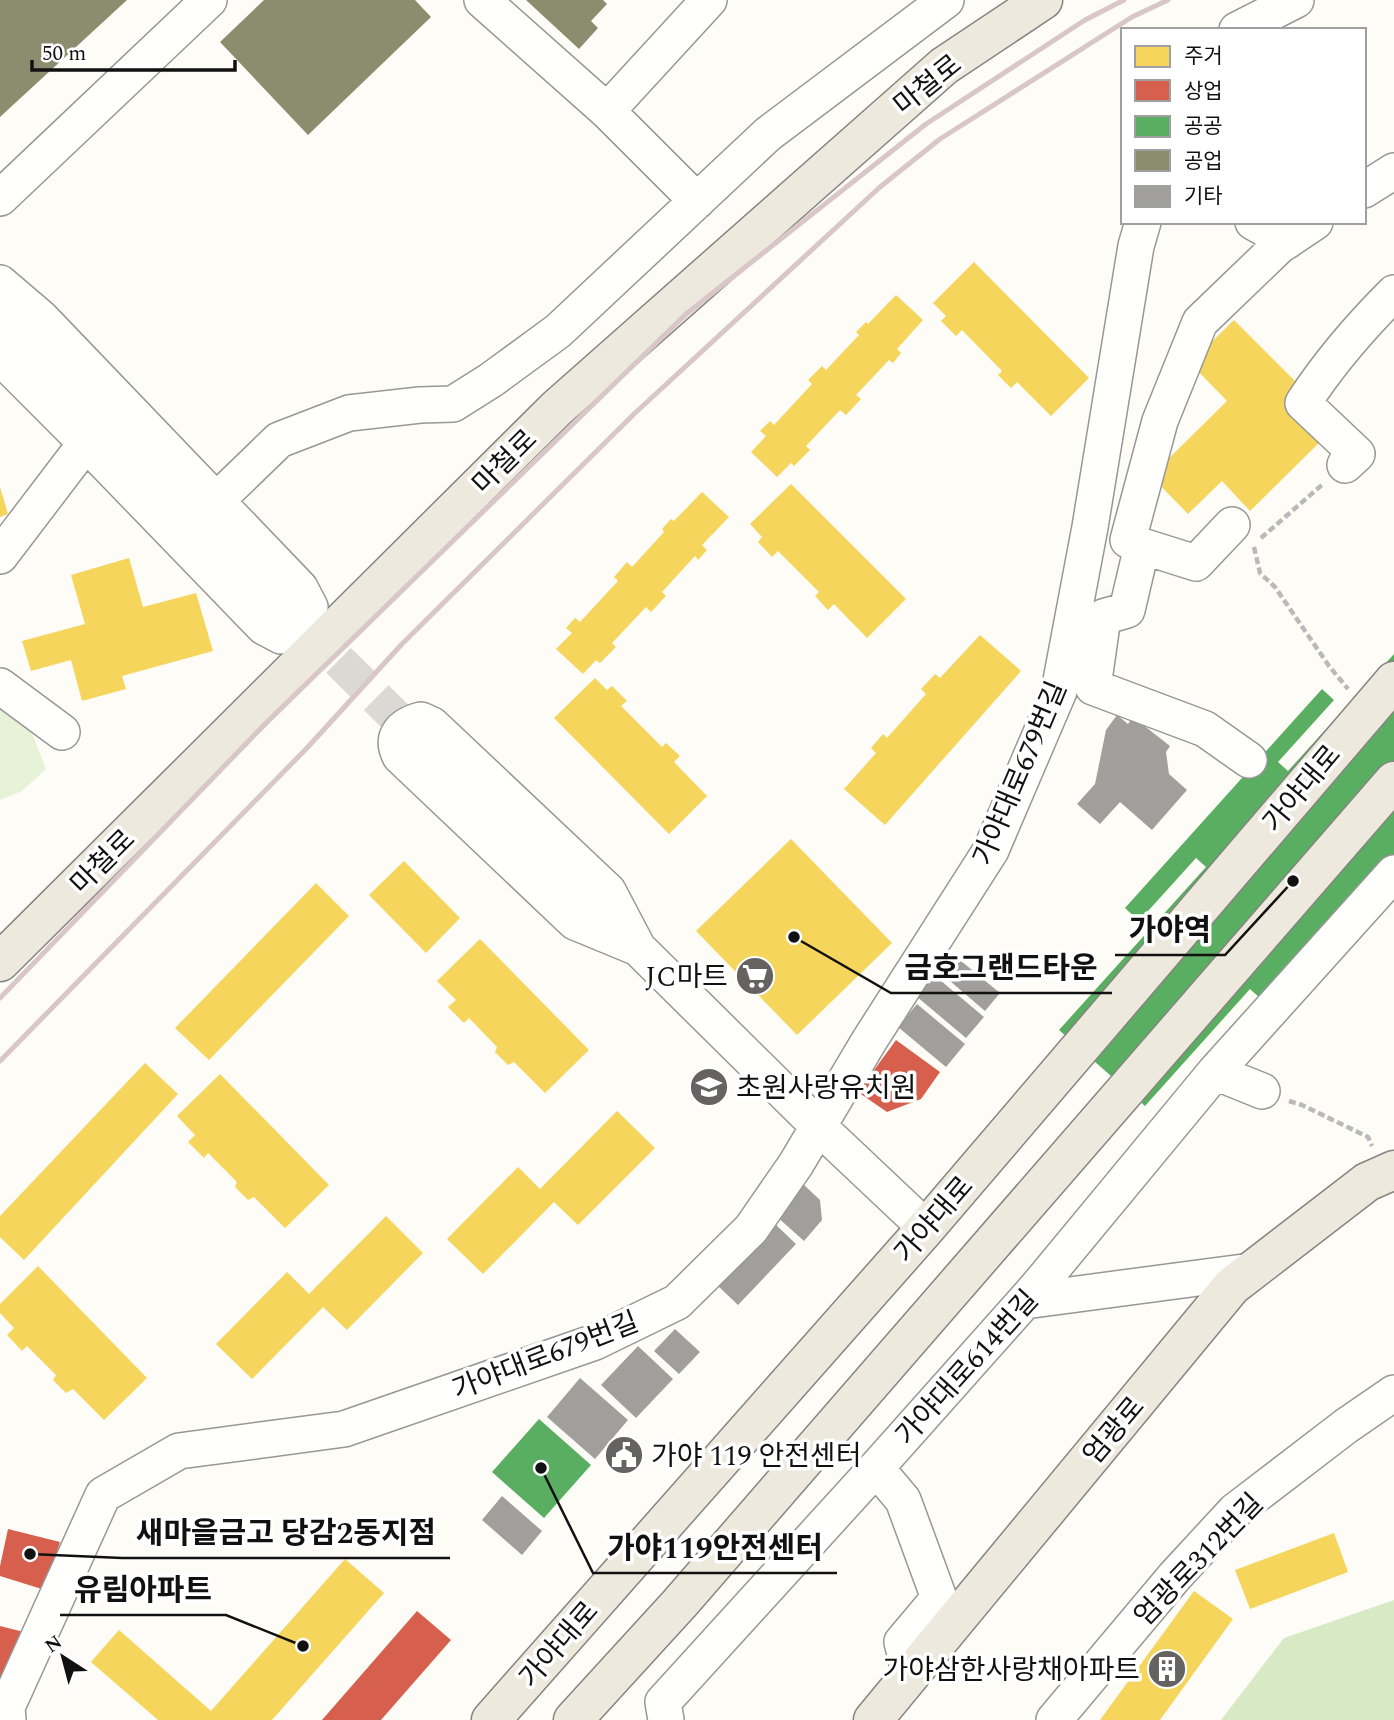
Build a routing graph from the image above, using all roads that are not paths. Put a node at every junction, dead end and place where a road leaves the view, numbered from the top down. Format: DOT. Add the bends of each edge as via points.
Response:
graph roads {
  1 [pos="209,0"];
  2 [pos="482,0"];
  3 [pos="709,0"];
  4 [pos="946,0"];
  5 [pos="1043,0"];
  6 [pos="1296,0"];
  7 [pos="1241,28"];
  8 [pos="607,111"];
  9 [pos="1394,171"];
  10 [pos="1366,189"];
  11 [pos="0,198"];
  12 [pos="697,201"];
  13 [pos="1142,224"];
  14 [pos="1264,224"];
  15 [pos="1301,231"];
  16 [pos="0,283"];
  17 [pos="1394,293"];
  18 [pos="0,315"];
  19 [pos="0,357"];
  20 [pos="104,423"];
  21 [pos="1345,465"];
  22 [pos="216,501"];
  23 [pos="1232,525"];
  24 [pos="1142,545"];
  25 [pos="0,556"];
  26 [pos="303,623"];
  27 [pos="1394,681"];
  28 [pos="0,686"];
  29 [pos="62,732"];
  30 [pos="428,749"];
  31 [pos="1249,760"];
  32 [pos="1394,781"];
  33 [pos="1394,873"];
  34 [pos="638,948"];
  35 [pos="0,962"];
  36 [pos="1216,1072"];
  37 [pos="1262,1091"];
  38 [pos="819,1127"];
  39 [pos="1389,1172"];
  40 [pos="926,1228"];
  41 [pos="1251,1271"];
  42 [pos="1025,1301"];
  43 [pos="1394,1393"];
  44 [pos="876,1468"];
  45 [pos="910,1675"];
  46 [pos="5,1711"];
  47 [pos="491,1720"];
  48 [pos="573,1720"];
  49 [pos="666,1720"];
  50 [pos="873,1720"];
  51 [pos="1054,1720"];
  1 -- 11 [label="street"];
  2 -- 8 [label="street"];
  3 -- 8 [label="street"];
  4 -- 12 [label="street" via="768,134"];
  5 -- 26 [label="main road, 마철로" via="944,66 557,408"];
  6 -- 7 [label="street"];
  8 -- 12 [label="street"];
  9 -- 10 [label="street"];
  12 -- 22 [label="street" via="558,331 453,404 349,413 290,435 279,440"];
  13 -- 38 [label="street, 가야대로679번길" via="1059,691 991,850"];
  14 -- 15 [label="street"];
  15 -- 24 [label="street" via="1279,246 1200,322 1160,421 1133,519 1128,540"];
  16 -- 20 [label="street" via="41,317"];
  17 -- 21 [label="street" via="1366,321 1303,403 1357,454"];
  18 -- 20 [label="street"];
  19 -- 20 [label="street"];
  20 -- 22 [label="street"];
  20 -- 25 [label="street"];
  20 -- 26 [label="street" via="264,627 281,636 298,632"];
  22 -- 26 [label="street" via="300,588 310,607"];
  23 -- 24 [label="street" via="1196,564"];
  24 -- 31 [label="street" via="1127,610 1103,617 1093,687 1205,729"];
  26 -- 35 [label="main road, 마철로"];
  27 -- 40 [label="main road, 가야대로"];
  28 -- 29 [label="street"];
  30 -- 34 [label="street"];
  32 -- 48 [label="main road" via="680,1603"];
  33 -- 36 [label="street, 가야대로614번길"];
  34 -- 34 [label="street" via="608,891 432,725 421,720 409,723 397,734 395,747 400,756 575,922"];
  34 -- 38 [label="street"];
  36 -- 37 [label="street"];
  36 -- 42 [label="street, 가야대로614번길"];
  38 -- 40 [label="street"];
  38 -- 46 [label="street, 가야대로679번길" via="751,1229 677,1302 595,1342 344,1429 179,1451 103,1495"];
  39 -- 41 [label="main road, 엄광로" via="1367,1182"];
  40 -- 47 [label="main road, 가야대로"];
  41 -- 42 [label="street"];
  41 -- 45 [label="main road, 엄광로" via="1232,1286"];
  42 -- 44 [label="street, 가야대로614번길"];
  43 -- 51 [label="street, 엄광로312번길" via="1235,1511"];
  44 -- 45 [label="street" via="903,1500 939,1598 902,1642"];
  44 -- 49 [label="street, 가야대로614번길" via="663,1702"];
  45 -- 50 [label="main road, 엄광로"];
}
